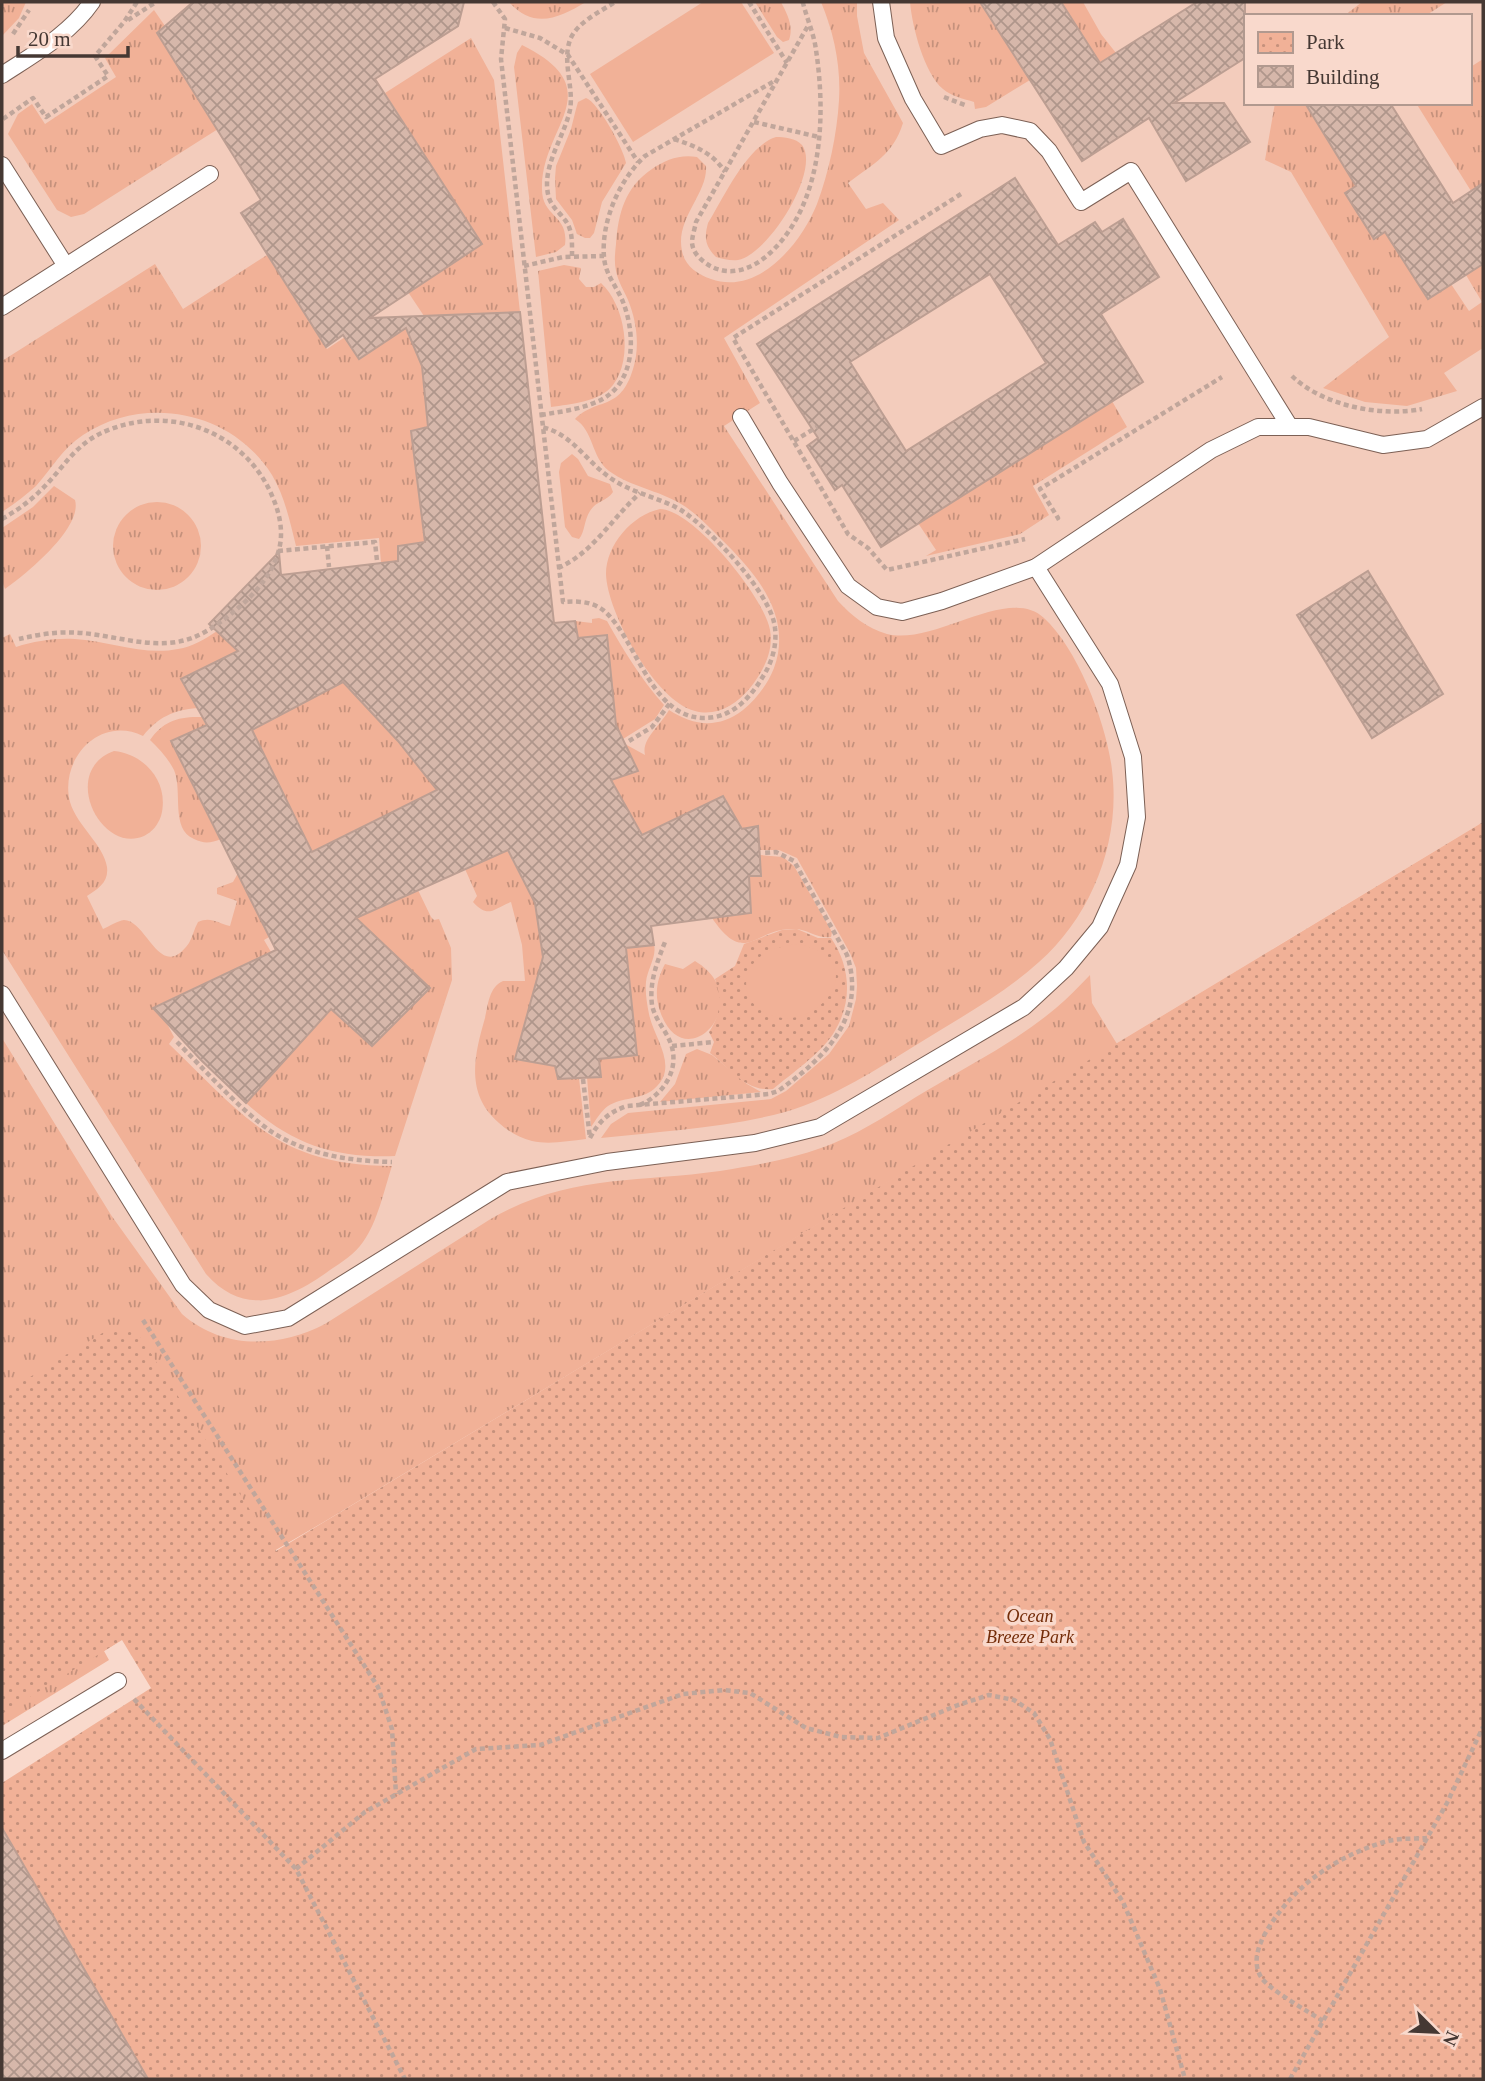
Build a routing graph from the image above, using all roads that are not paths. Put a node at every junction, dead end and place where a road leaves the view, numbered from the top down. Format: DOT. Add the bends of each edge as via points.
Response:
graph roads {
  1 [pos="92,2"];
  2 [pos="881,2"];
  3 [pos="2,75"];
  4 [pos="2,165"];
  5 [pos="210,174"];
  6 [pos="66,266"];
  7 [pos="2,307"];
  8 [pos="1483,407"];
  9 [pos="741,417"];
  10 [pos="1290,427"];
  11 [pos="1036,567"];
  12 [pos="2,994"];
  13 [pos="118,1681"];
  14 [pos="2,1751"];
  1 -- 3 [label="lane" via="50,43"];
  2 -- 10 [label="lane" via="886,38 913,99 941,146 1002,125 1030,131 1049,151 1081,202 1130,171"];
  4 -- 6 [label="lane"];
  5 -- 6 [label="lane"];
  6 -- 7 [label="lane"];
  8 -- 10 [label="lane" via="1427,439 1383,445 1309,427"];
  9 -- 11 [label="lane" via="848,586 877,607 902,612"];
  10 -- 11 [label="lane" via="1258,427 1211,450"];
  11 -- 12 [label="lane" via="1110,684 1133,757 1137,817 1128,865 1100,927 1066,968 1024,1007 820,1127 755,1143 607,1162 507,1182 288,1318 245,1326 209,1310 183,1285"];
  13 -- 14 [label="lane"];
}
